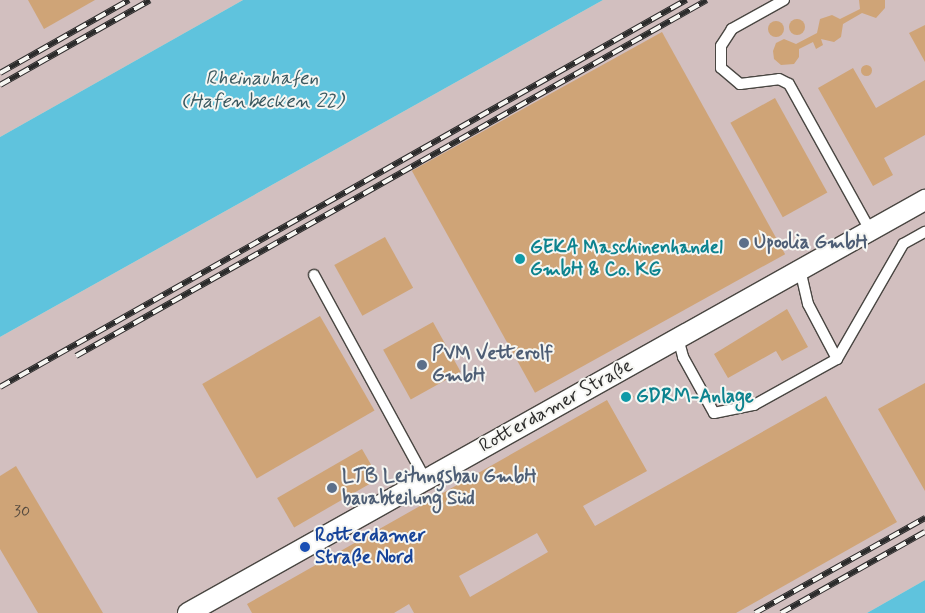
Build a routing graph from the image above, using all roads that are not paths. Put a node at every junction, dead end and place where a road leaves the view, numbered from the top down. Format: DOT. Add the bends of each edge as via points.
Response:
graph roads {
  1 [pos="784,0"];
  2 [pos="925,200"];
  3 [pos="870,230"];
  4 [pos="925,232"];
  5 [pos="800,270"];
  6 [pos="314,275"];
  7 [pos="678,338"];
  8 [pos="837,359"];
  9 [pos="424,479"];
  10 [pos="195,611"];
  1 -- 3 [label="lane" via="732,29 721,46 721,68 740,84 779,79 789,84"];
  2 -- 3 [label="street, Rotterdamer Straße"];
  3 -- 5 [label="street, Rotterdamer Straße"];
  4 -- 8 [label="lane" via="903,244"];
  5 -- 7 [label="street, Rotterdamer Straße"];
  5 -- 8 [label="lane" via="808,304"];
  6 -- 9 [label="lane"];
  7 -- 8 [label="lane" via="683,357 714,413 754,405"];
  7 -- 9 [label="street, Rotterdamer Straße"];
  9 -- 10 [label="street, Rotterdamer Straße"];
}
